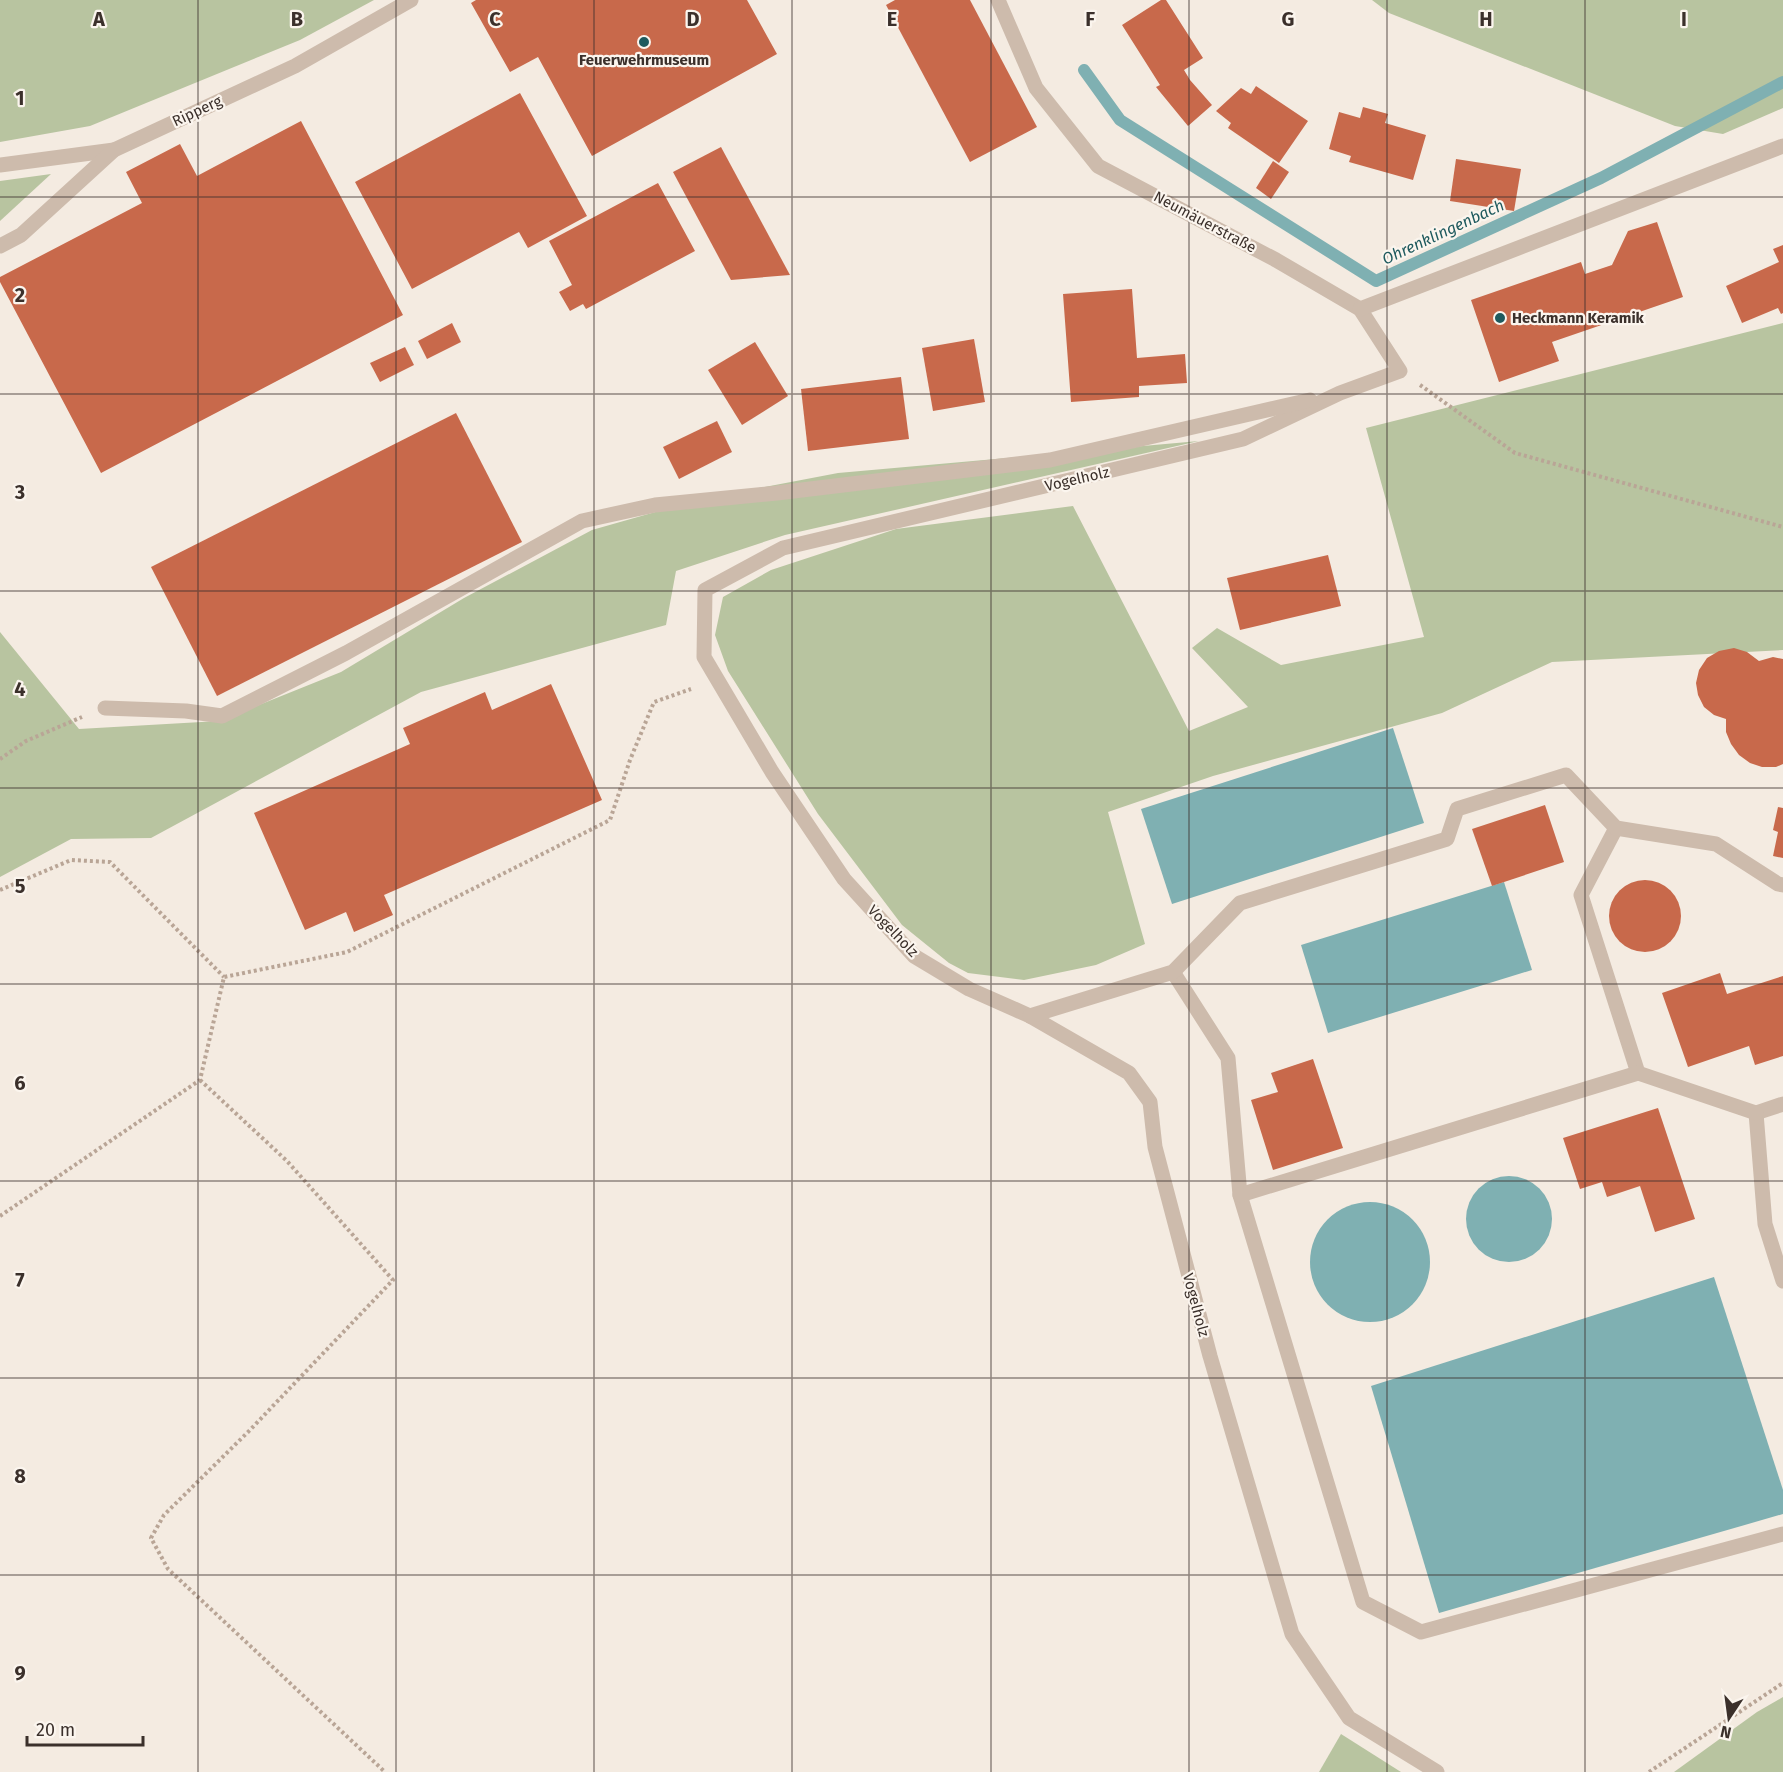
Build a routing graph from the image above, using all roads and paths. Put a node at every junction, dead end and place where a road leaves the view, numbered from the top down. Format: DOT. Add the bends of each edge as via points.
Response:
graph roads {
  1 [pos="411,0"];
  2 [pos="998,0"];
  3 [pos="1783,146"];
  4 [pos="114,150"];
  5 [pos="0,165"];
  6 [pos="0,246"];
  7 [pos="1360,309"];
  8 [pos="1400,371"];
  9 [pos="1340,393"];
  10 [pos="1783,527"];
  11 [pos="717,680"];
  12 [pos="105,708"];
  13 [pos="0,759"];
  14 [pos="1616,828"];
  15 [pos="1783,885"];
  16 [pos="0,890"];
  17 [pos="1173,972"];
  18 [pos="224,976"];
  19 [pos="1030,1016"];
  20 [pos="1638,1073"];
  21 [pos="200,1080"];
  22 [pos="1783,1104"];
  23 [pos="1756,1113"];
  24 [pos="1240,1195"];
  25 [pos="0,1216"];
  26 [pos="1783,1281"];
  27 [pos="1783,1534"];
  28 [pos="1783,1683"];
  29 [pos="385,1772"];
  30 [pos="1437,1772"];
  31 [pos="1649,1772"];
  1 -- 4 [label="street, Ripperg" via="295,66"];
  2 -- 7 [label="street, Neumäuerstraße" via="1036,88 1098,166"];
  3 -- 7 [label="street"];
  4 -- 5 [label="street"];
  4 -- 6 [label="street, Ripperg" via="21,235"];
  7 -- 8 [label="street, Neumäuerstraße"];
  8 -- 9 [label="street"];
  8 -- 10 [label="path" via="1515,453"];
  9 -- 11 [label="street, Vogelholz" via="1243,439 783,548 705,590 704,657"];
  9 -- 12 [label="street" via="1050,460 655,505 582,521 346,653 222,716"];
  11 -- 18 [label="path" via="654,702 610,820 346,952"];
  11 -- 19 [label="street, Vogelholz" via="772,772 844,879 914,956 969,989"];
  12 -- 13 [label="path" via="26,741"];
  14 -- 15 [label="street" via="1716,844"];
  14 -- 17 [label="street" via="1566,775 1457,809 1447,839 1240,903"];
  14 -- 20 [label="street" via="1581,895"];
  16 -- 18 [label="path" via="71,860 110,862"];
  17 -- 19 [label="street"];
  17 -- 24 [label="street" via="1228,1058"];
  18 -- 21 [label="path"];
  19 -- 30 [label="street, Vogelholz" via="1129,1073 1150,1102 1155,1147 1210,1356 1292,1634 1349,1718"];
  20 -- 23 [label="street"];
  20 -- 24 [label="street"];
  21 -- 25 [label="path"];
  21 -- 29 [label="path" via="287,1161 393,1280 164,1515 151,1538 168,1569"];
  22 -- 23 [label="street"];
  23 -- 26 [label="street" via="1765,1224"];
  24 -- 27 [label="street" via="1363,1602 1421,1632"];
  28 -- 31 [label="path"];
}
